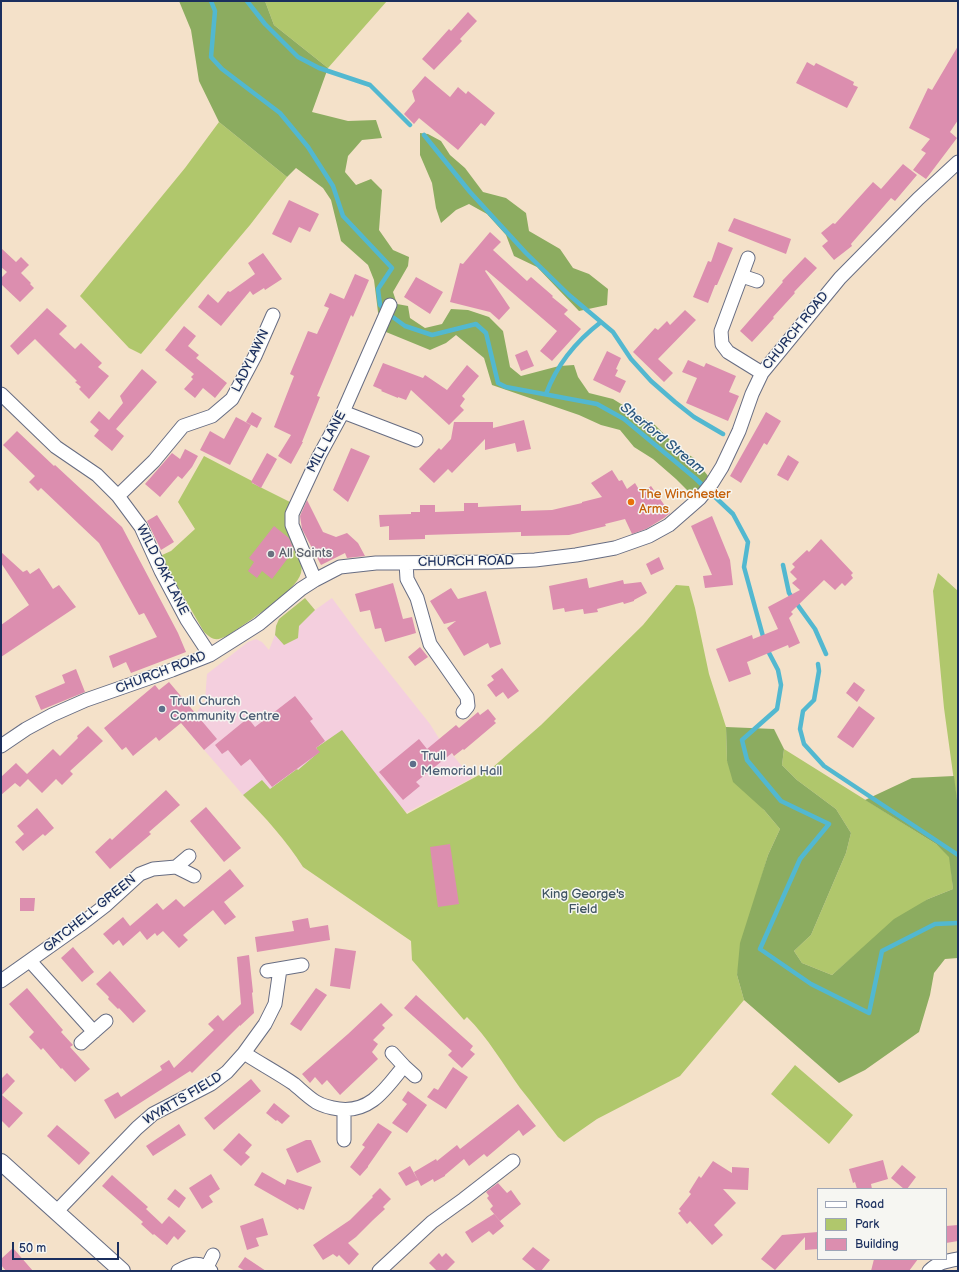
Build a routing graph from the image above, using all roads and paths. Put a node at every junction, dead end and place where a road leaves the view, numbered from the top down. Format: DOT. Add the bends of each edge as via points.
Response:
graph roads {
  1 [pos="958,162"];
  2 [pos="748,258"];
  3 [pos="742,276"];
  4 [pos="757,281"];
  5 [pos="390,305"];
  6 [pos="273,316"];
  7 [pos="762,373"];
  8 [pos="1,394"];
  9 [pos="343,412"];
  10 [pos="416,440"];
  11 [pos="118,496"];
  12 [pos="406,563"];
  13 [pos="315,580"];
  14 [pos="210,655"];
  15 [pos="463,712"];
  16 [pos="1,746"];
  17 [pos="189,856"];
  18 [pos="176,867"];
  19 [pos="194,876"];
  20 [pos="30,961"];
  21 [pos="302,965"];
  22 [pos="280,969"];
  23 [pos="267,971"];
  24 [pos="1,981"];
  25 [pos="106,1021"];
  26 [pos="94,1032"];
  27 [pos="81,1043"];
  28 [pos="244,1053"];
  29 [pos="392,1053"];
  30 [pos="404,1066"];
  31 [pos="415,1076"];
  32 [pos="344,1110"];
  33 [pos="344,1140"];
  34 [pos="513,1161"];
  35 [pos="2,1166"];
  36 [pos="56,1212"];
  37 [pos="213,1255"];
  38 [pos="958,1260"];
  39 [pos="116,1269"];
  40 [pos="209,1269"];
  41 [pos="178,1271"];
  42 [pos="379,1271"];
  43 [pos="929,1271"];
  1 -- 7 [label="street, CHURCH ROAD" via="840,278"];
  2 -- 3 [label="street"];
  3 -- 4 [label="street"];
  3 -- 7 [label="street" via="721,331 722,344 728,352"];
  5 -- 9 [label="street, MILL LANE"];
  6 -- 11 [label="street, LADYLAWN" via="232,399 212,416 183,426 154,461"];
  7 -- 12 [label="street, CHURCH ROAD" via="739,431 712,483 700,498 669,525 649,536 615,548 535,560"];
  8 -- 11 [label="street, WILD OAK LANE" via="56,447 96,475"];
  9 -- 10 [label="street"];
  9 -- 13 [label="street, MILL LANE" via="292,514 292,525"];
  11 -- 14 [label="street, WILD OAK LANE" via="141,527 184,614"];
  12 -- 13 [label="street, CHURCH ROAD" via="340,567"];
  12 -- 15 [label="street" via="407,579 417,598 430,644 468,697 468,706"];
  13 -- 14 [label="street, CHURCH ROAD" via="259,624"];
  14 -- 16 [label="street, CHURCH ROAD" via="86,700 26,729"];
  17 -- 18 [label="street"];
  18 -- 19 [label="street"];
  18 -- 20 [label="street, GATCHELL GREEN" via="140,874 80,925"];
  20 -- 24 [label="street, GATCHELL GREEN"];
  20 -- 26 [label="street, GATCHELL GREEN"];
  21 -- 22 [label="street"];
  22 -- 23 [label="street"];
  22 -- 28 [label="street, WYATTS FIELD" via="275,1004 265,1024"];
  25 -- 26 [label="street"];
  26 -- 27 [label="street"];
  28 -- 32 [label="street" via="295,1085 316,1102"];
  28 -- 36 [label="street, WYATTS FIELD" via="227,1072 211,1084 153,1114 136,1128"];
  29 -- 30 [label="street"];
  30 -- 31 [label="street"];
  30 -- 32 [label="street" via="372,1101 356,1109"];
  32 -- 33 [label="street"];
  34 -- 42 [label="street" via="432,1222"];
  35 -- 36 [label="street"];
  36 -- 39 [label="street"];
  37 -- 40 [label="street"];
  38 -- 43 [label="street" via="943,1262"];
  40 -- 41 [label="street" via="199,1263"];
}
